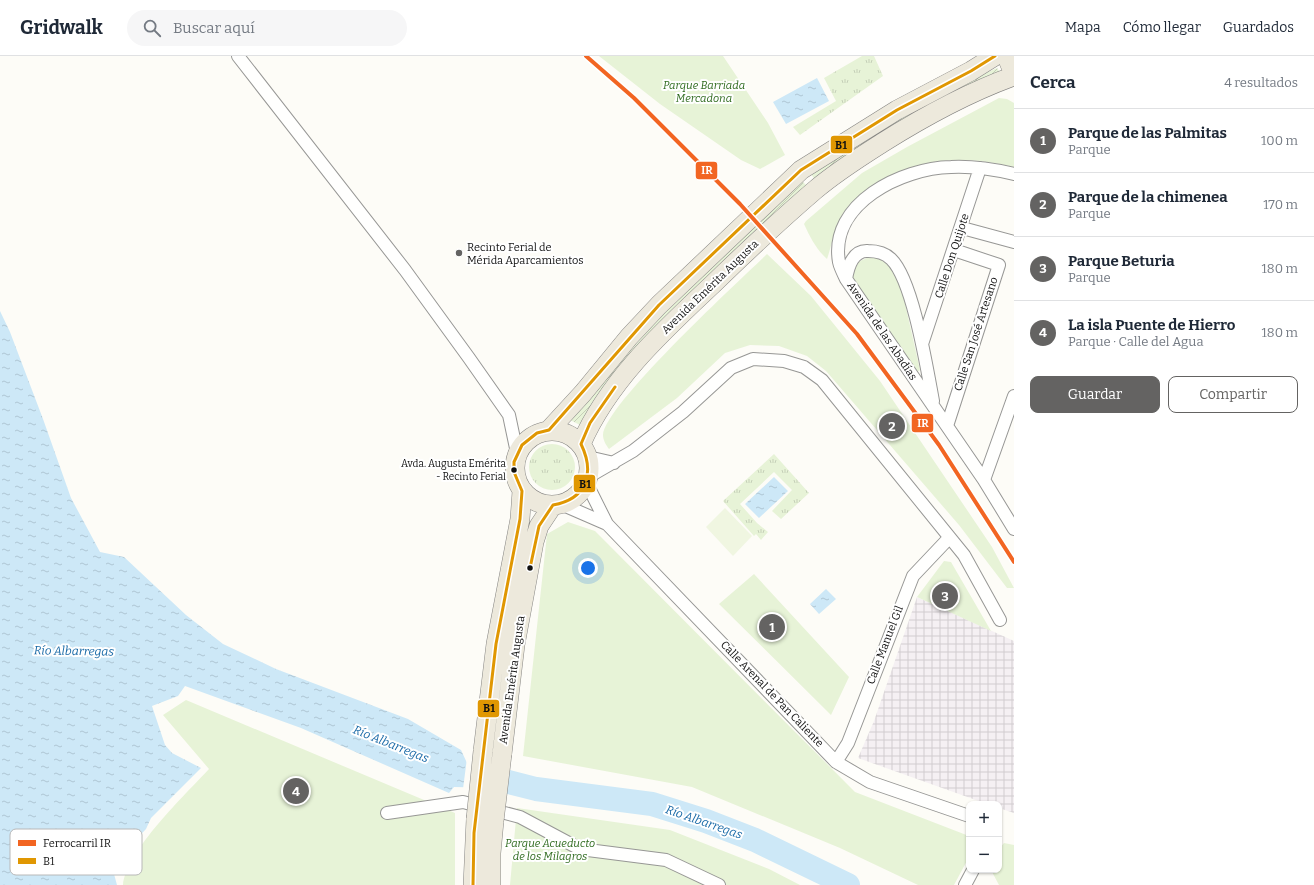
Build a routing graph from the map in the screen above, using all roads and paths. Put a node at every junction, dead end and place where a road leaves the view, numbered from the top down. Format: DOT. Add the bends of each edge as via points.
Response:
graph roads {
  1 [pos="238,56"];
  2 [pos="995,56"];
  3 [pos="1009,56"];
  4 [pos="1014,75"];
  5 [pos="980,168"];
  6 [pos="1014,174"];
  7 [pos="966,229"];
  8 [pos="1014,242"];
  9 [pos="954,250"];
  10 [pos="846,279"];
  11 [pos="922,344"];
  12 [pos="1014,396"];
  13 [pos="934,406"];
  14 [pos="947,426"];
  15 [pos="549,430"];
  16 [pos="584,451"];
  17 [pos="517,453"];
  18 [pos="614,463"];
  19 [pos="587,480"];
  20 [pos="984,480"];
  21 [pos="522,491"];
  22 [pos="557,505"];
  23 [pos="607,524"];
  24 [pos="1014,529"];
  25 [pos="949,538"];
  26 [pos="1000,620"];
  27 [pos="836,762"];
  28 [pos="387,813"];
  29 [pos="966,815"];
  30 [pos="972,873"];
  31 [pos="473,885"];
  32 [pos="491,885"];
  33 [pos="719,885"];
  34 [pos="966,885"];
  1 -- 17 [label="street" via="405,270 500,402 509,415"];
  2 -- 15 [label="main road, Avenida Emérita Augusta" via="897,110 801,170 659,305"];
  3 -- 4 [label="main road"];
  4 -- 16 [label="main road, Avenida Emérita Augusta" via="979,88 940,108 864,154 816,189 675,319 639,356 590,423"];
  5 -- 6 [label="street"];
  5 -- 9 [label="street, Calle Don Quijote"];
  5 -- 10 [label="street" via="949,167 912,174 868,195 853,209 842,228 838,250 839,263"];
  7 -- 8 [label="street"];
  9 -- 11 [label="street, Calle Don Quijote"];
  9 -- 14 [label="street, Calle San José Artesano" via="999,265"];
  10 -- 11 [label="street, Avenida de las Abadías" via="848,267 854,256 864,251 878,252 891,259 904,278"];
  10 -- 13 [label="street, Avenida de las Abadías"];
  11 -- 13 [label="street, Avenida de las Abadías"];
  12 -- 20 [label="street"];
  13 -- 14 [label="street, Avenida de las Abadías"];
  14 -- 20 [label="street, Avenida de las Abadías"];
  15 -- 16 [label="main road" via="566,433"];
  15 -- 17 [label="main road" via="529,438"];
  16 -- 18 [label="street"];
  16 -- 19 [label="main road"];
  17 -- 21 [label="main road" via="514,472"];
  18 -- 19 [label="street"];
  18 -- 25 [label="street" via="683,412 731,368 753,359 784,361 804,368 822,380"];
  19 -- 22 [label="main road" via="576,496"];
  19 -- 23 [label="street, Calle Arenal de Pan Caliente"];
  20 -- 24 [label="street, Avenida de las Abadías"];
  21 -- 22 [label="main road" via="536,502"];
  21 -- 31 [label="main road, Avenida Emérita Augusta, bridge" via="520,519 496,644 476,819"];
  22 -- 23 [label="street, Calle Arenal de Pan Caliente"];
  22 -- 32 [label="main road, Avenida Emérita Augusta, bridge" via="539,526 534,542 515,645 494,821"];
  23 -- 27 [label="street, Calle Arenal de Pan Caliente"];
  25 -- 26 [label="street" via="964,555"];
  25 -- 27 [label="street, Calle Manuel Gil" via="913,576 848,743"];
  27 -- 29 [label="street, Calle Arenal de Pan Caliente" via="870,782"];
  28 -- 33 [label="street" via="463,802 520,817 580,849 666,860"];
  30 -- 34 [label="street"];
}
